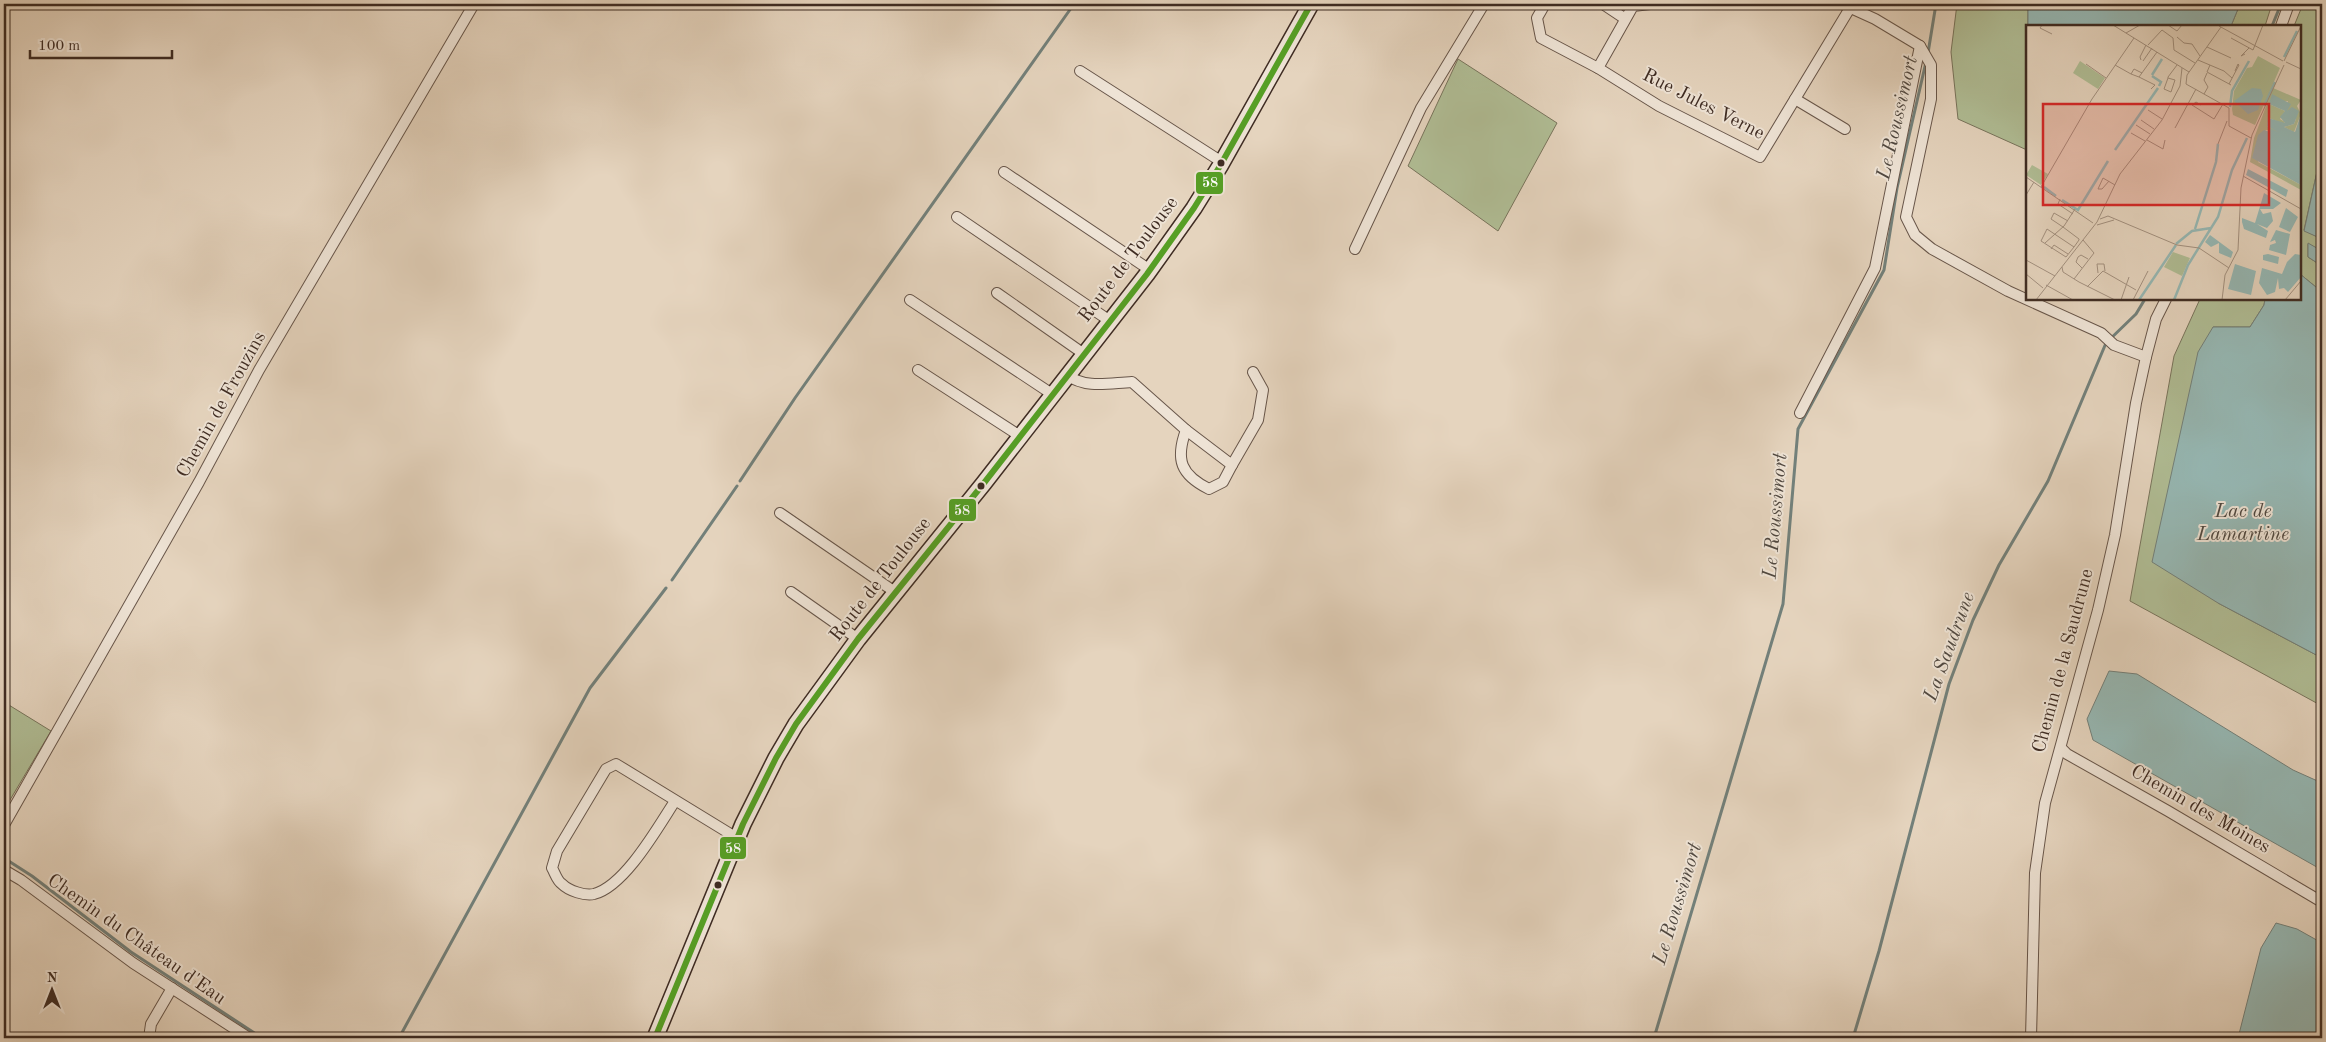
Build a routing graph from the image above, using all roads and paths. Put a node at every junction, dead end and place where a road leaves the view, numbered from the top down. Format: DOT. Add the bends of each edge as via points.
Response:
graph roads {
  1 [pos="474,4"];
  2 [pos="1311,4"];
  3 [pos="1484,4"];
  4 [pos="1545,4"];
  5 [pos="1602,4"];
  6 [pos="1650,4"];
  7 [pos="2289,4"];
  8 [pos="1846,6"];
  9 [pos="1624,18"];
  10 [pos="2281,25"];
  11 [pos="1920,46"];
  12 [pos="1598,68"];
  13 [pos="1080,70"];
  14 [pos="1795,99"];
  15 [pos="1845,129"];
  16 [pos="1222,162"];
  17 [pos="1004,172"];
  18 [pos="957,216"];
  19 [pos="1355,249"];
  20 [pos="1150,270"];
  21 [pos="997,292"];
  22 [pos="2026,299"];
  23 [pos="910,300"];
  24 [pos="2028,300"];
  25 [pos="2166,300"];
  26 [pos="1110,321"];
  27 [pos="1084,354"];
  28 [pos="2146,357"];
  29 [pos="918,370"];
  30 [pos="1253,372"];
  31 [pos="1067,375"];
  32 [pos="1052,394"];
  33 [pos="1800,413"];
  34 [pos="1186,430"];
  35 [pos="1020,436"];
  36 [pos="1232,465"];
  37 [pos="780,513"];
  38 [pos="791,592"];
  39 [pos="895,592"];
  40 [pos="858,639"];
  41 [pos="2061,748"];
  42 [pos="675,801"];
  43 [pos="4,825"];
  44 [pos="737,838"];
  45 [pos="4,870"];
  46 [pos="2322,902"];
  47 [pos="172,988"];
  48 [pos="149,1038"];
  49 [pos="249,1038"];
  50 [pos="655,1038"];
  51 [pos="2031,1038"];
  1 -- 43 [label="street, Chemin de Frouzins" via="259,370"];
  2 -- 16 [label="main road, Route de Toulouse"];
  3 -- 19 [label="street" via="1421,108"];
  4 -- 12 [label="street" via="1537,18 1541,38"];
  5 -- 9 [label="street"];
  6 -- 9 [label="street" via="1633,6"];
  7 -- 10 [label="street"];
  8 -- 11 [label="street"];
  8 -- 14 [label="street, Rue Jules Verne"];
  9 -- 12 [label="street"];
  11 -- 22 [label="street" via="1931,64 1931,99 1906,218 1915,235 1932,250"];
  11 -- 33 [label="street" via="1875,268"];
  12 -- 14 [label="street, Rue Jules Verne" via="1659,106 1760,157"];
  13 -- 16 [label="street"];
  14 -- 15 [label="street"];
  16 -- 20 [label="main road, Route de Toulouse"];
  17 -- 20 [label="street"];
  18 -- 26 [label="street"];
  20 -- 26 [label="main road, Route de Toulouse"];
  21 -- 27 [label="street"];
  23 -- 32 [label="street"];
  24 -- 28 [label="street" via="2101,333 2114,345"];
  25 -- 28 [label="street, Chemin de la Saudrune" via="2156,320"];
  26 -- 27 [label="main road, Route de Toulouse"];
  27 -- 31 [label="main road, Route de Toulouse"];
  28 -- 41 [label="street, Chemin de la Saudrune" via="2115,535"];
  29 -- 35 [label="street"];
  30 -- 36 [label="street" via="1263,390 1258,420"];
  31 -- 32 [label="main road, Route de Toulouse"];
  31 -- 34 [label="street" via="1088,385 1132,382"];
  32 -- 35 [label="main road, Route de Toulouse"];
  34 -- 36 [label="street"];
  34 -- 36 [label="street" via="1180,463 1193,481 1210,489 1222,482"];
  35 -- 39 [label="main road, Route de Toulouse"];
  37 -- 39 [label="street"];
  38 -- 40 [label="street"];
  39 -- 40 [label="main road, Route de Toulouse"];
  40 -- 44 [label="main road, Route de Toulouse" via="796,724"];
  41 -- 46 [label="street, Chemin des Moines"];
  41 -- 51 [label="street, Chemin de la Saudrune" via="2045,803 2035,873"];
  42 -- 42 [label="street" via="626,870 610,886 594,894 575,892 561,884 552,868 557,851 606,769 616,764"];
  42 -- 44 [label="street"];
  44 -- 50 [label="main road, Route de Toulouse"];
  45 -- 47 [label="street, Chemin du Château d'Eau"];
  47 -- 48 [label="street" via="151,1024"];
  47 -- 49 [label="street, Chemin du Château d'Eau"];
}
